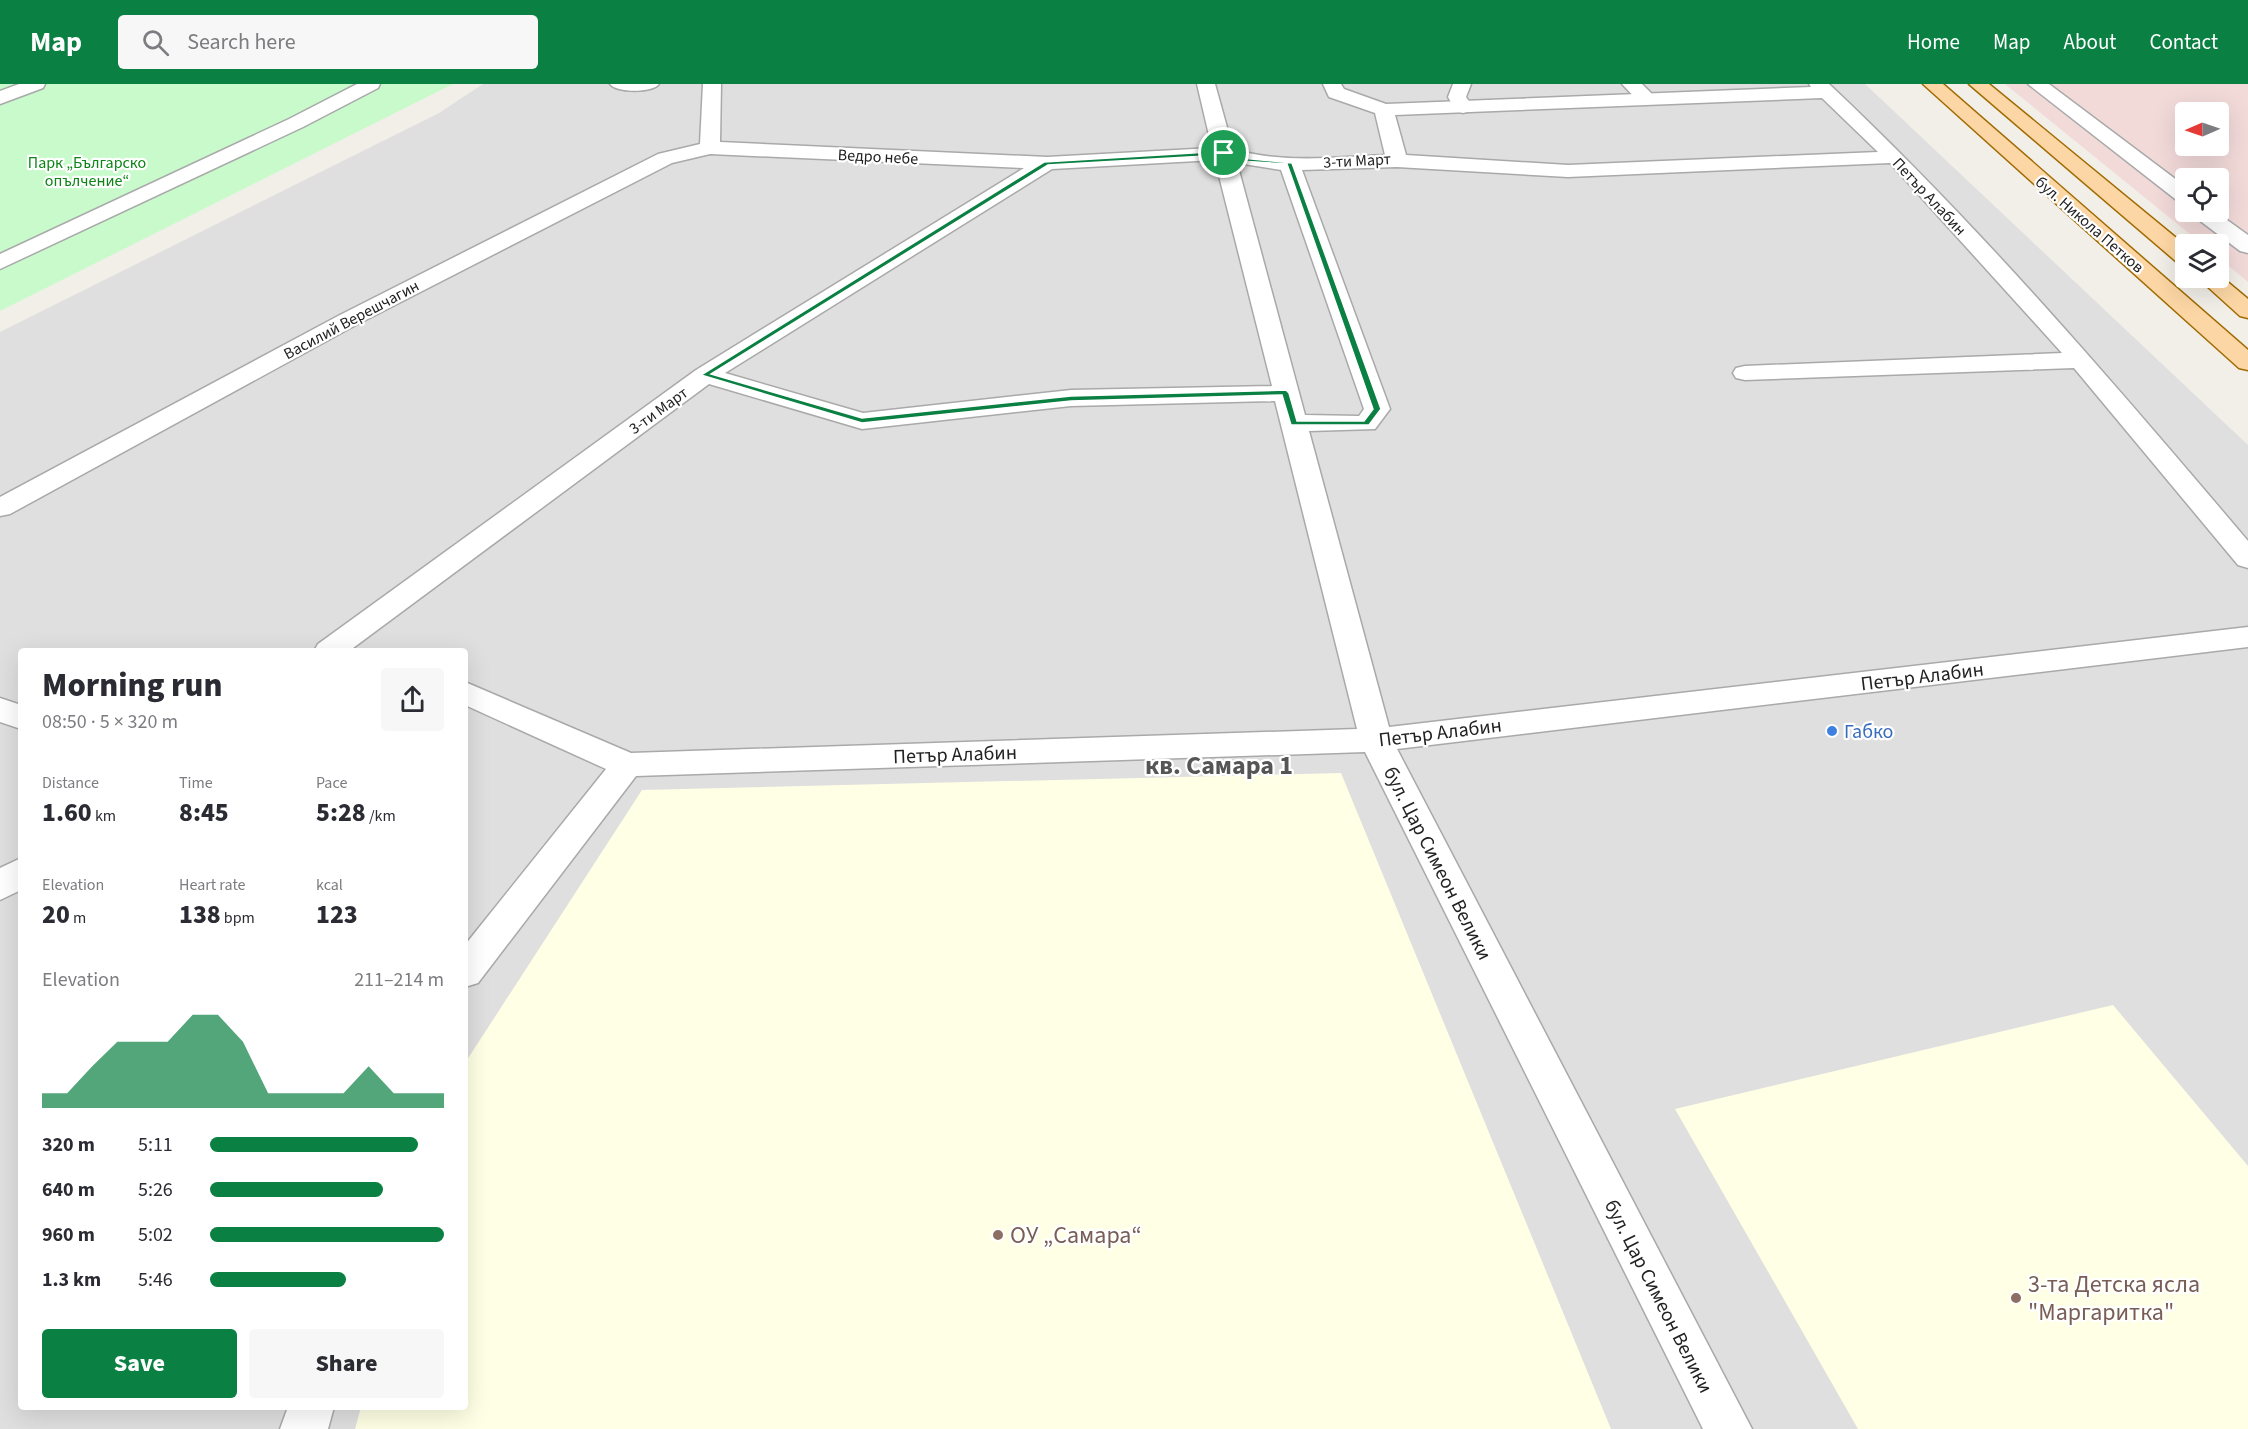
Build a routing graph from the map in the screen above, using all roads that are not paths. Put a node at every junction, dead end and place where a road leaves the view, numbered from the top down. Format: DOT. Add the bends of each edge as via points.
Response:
graph roads {
  1 [pos="36,84"];
  2 [pos="371,84"];
  3 [pos="619,84"];
  4 [pos="650,84"];
  5 [pos="712,84"];
  6 [pos="1206,84"];
  7 [pos="1332,84"];
  8 [pos="1462,84"];
  9 [pos="1631,84"];
  10 [pos="1932,84"];
  11 [pos="1978,84"];
  12 [pos="2037,84"];
  13 [pos="1822,88"];
  14 [pos="0,98"];
  15 [pos="1647,99"];
  16 [pos="1463,107"];
  17 [pos="1383,110"];
  18 [pos="710,148"];
  19 [pos="1224,153"];
  20 [pos="1895,157"];
  21 [pos="1397,161"];
  22 [pos="1047,163"];
  23 [pos="1289,163"];
  24 [pos="2175,190"];
  25 [pos="2216,222"];
  26 [pos="2248,246"];
  27 [pos="2175,249"];
  28 [pos="0,262"];
  29 [pos="2221,288"];
  30 [pos="2248,310"];
  31 [pos="2081,360"];
  32 [pos="2248,363"];
  33 [pos="1745,373"];
  34 [pos="705,375"];
  35 [pos="1289,408"];
  36 [pos="0,508"];
  37 [pos="2248,559"];
  38 [pos="2248,637"];
  39 [pos="347,647"];
  40 [pos="468,694"];
  41 [pos="0,709"];
  42 [pos="18,717"];
  43 [pos="1376,740"];
  44 [pos="627,765"];
  45 [pos="18,873"];
  46 [pos="0,887"];
  47 [pos="468,968"];
  48 [pos="309,1410"];
  49 [pos="304,1429"];
  50 [pos="1728,1429"];
  1 -- 14 [label="street"];
  2 -- 28 [label="street" via="297,123"];
  3 -- 4 [label="street"];
  5 -- 18 [label="street"];
  6 -- 19 [label="street, бул. Цар Симеон Велики"];
  7 -- 17 [label="street" via="1336,93"];
  8 -- 16 [label="street" via="1457,97"];
  9 -- 15 [label="street"];
  10 -- 32 [label="main road, бул. Никола Петков"];
  11 -- 27 [label="main road, бул. Никола Петков"];
  12 -- 24 [label="street"];
  13 -- 15 [label="street"];
  13 -- 20 [label="street, Петър Алабин"];
  15 -- 16 [label="street"];
  16 -- 17 [label="street"];
  17 -- 21 [label="street, 3-ти Март"];
  18 -- 22 [label="street, Ведро небе"];
  18 -- 36 [label="street, Василий Верешчагин" via="665,158 596,191"];
  19 -- 22 [label="street, 3-ти Март"];
  19 -- 23 [label="street, 3-ти Март" via="1240,159"];
  19 -- 35 [label="street, бул. Цар Симеон Велики"];
  20 -- 21 [label="street" via="1568,171"];
  20 -- 31 [label="street, Петър Алабин"];
  21 -- 23 [label="street, 3-ти Март"];
  22 -- 34 [label="street, 3-ти Март"];
  23 -- 35 [label="street" via="1377,409 1366,424"];
  25 -- 26 [label="street"];
  29 -- 30 [label="main road"];
  31 -- 33 [label="street"];
  31 -- 37 [label="street, Петър Алабин"];
  34 -- 35 [label="street" via="862,421 1071,399"];
  34 -- 39 [label="street, 3-ти Март"];
  35 -- 43 [label="street, бул. Цар Симеон Велики"];
  38 -- 43 [label="street, Петър Алабин"];
  40 -- 44 [label="street, Петър Алабин"];
  41 -- 42 [label="street"];
  43 -- 44 [label="street, Петър Алабин"];
  43 -- 50 [label="street, бул. Цар Симеон Велики"];
  44 -- 47 [label="street"];
  45 -- 46 [label="street"];
  48 -- 49 [label="street"];
}
